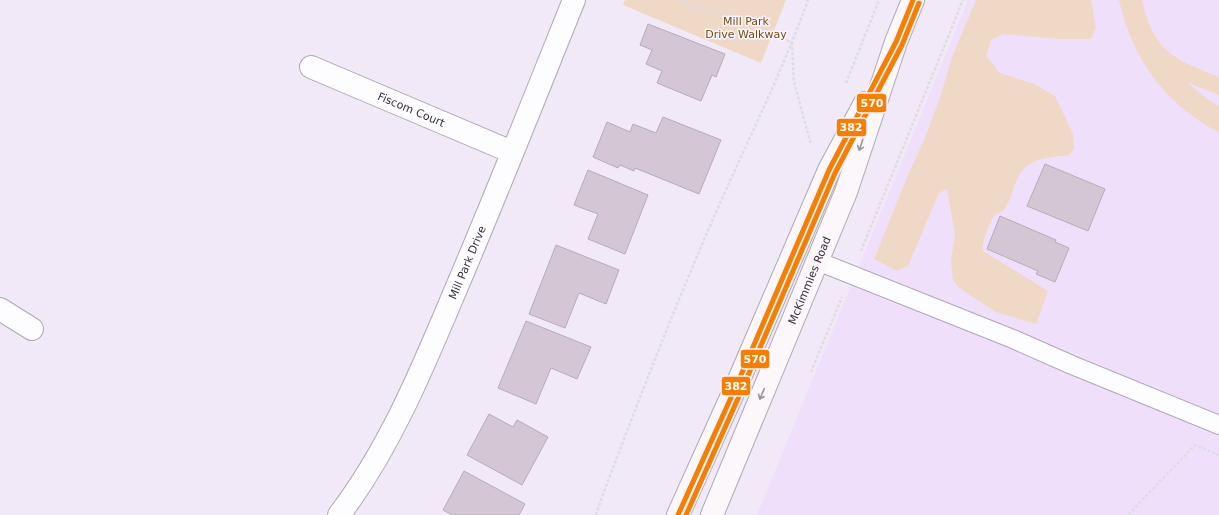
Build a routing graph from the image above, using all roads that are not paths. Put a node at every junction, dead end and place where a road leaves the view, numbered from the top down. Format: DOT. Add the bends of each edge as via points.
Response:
graph roads {
  1 [pos="574,0"];
  2 [pos="913,0"];
  3 [pos="896,42"];
  4 [pos="311,67"];
  5 [pos="512,152"];
  6 [pos="817,261"];
  7 [pos="0,308"];
  8 [pos="32,329"];
  9 [pos="1219,425"];
  10 [pos="339,515"];
  11 [pos="678,515"];
  12 [pos="712,515"];
  1 -- 5 [label="street, Mill Park Drive"];
  2 -- 3 [label="main road, McKimmies Road"];
  3 -- 6 [label="main road, McKimmies Road, one-way" via="846,192"];
  3 -- 11 [label="main road, McKimmies Road" via="829,170"];
  4 -- 5 [label="street, Fiscom Court"];
  5 -- 10 [label="street, Mill Park Drive" via="420,375 389,438 354,496"];
  6 -- 9 [label="lane"];
  6 -- 12 [label="main road, McKimmies Road, one-way"];
  7 -- 8 [label="street"];
}
